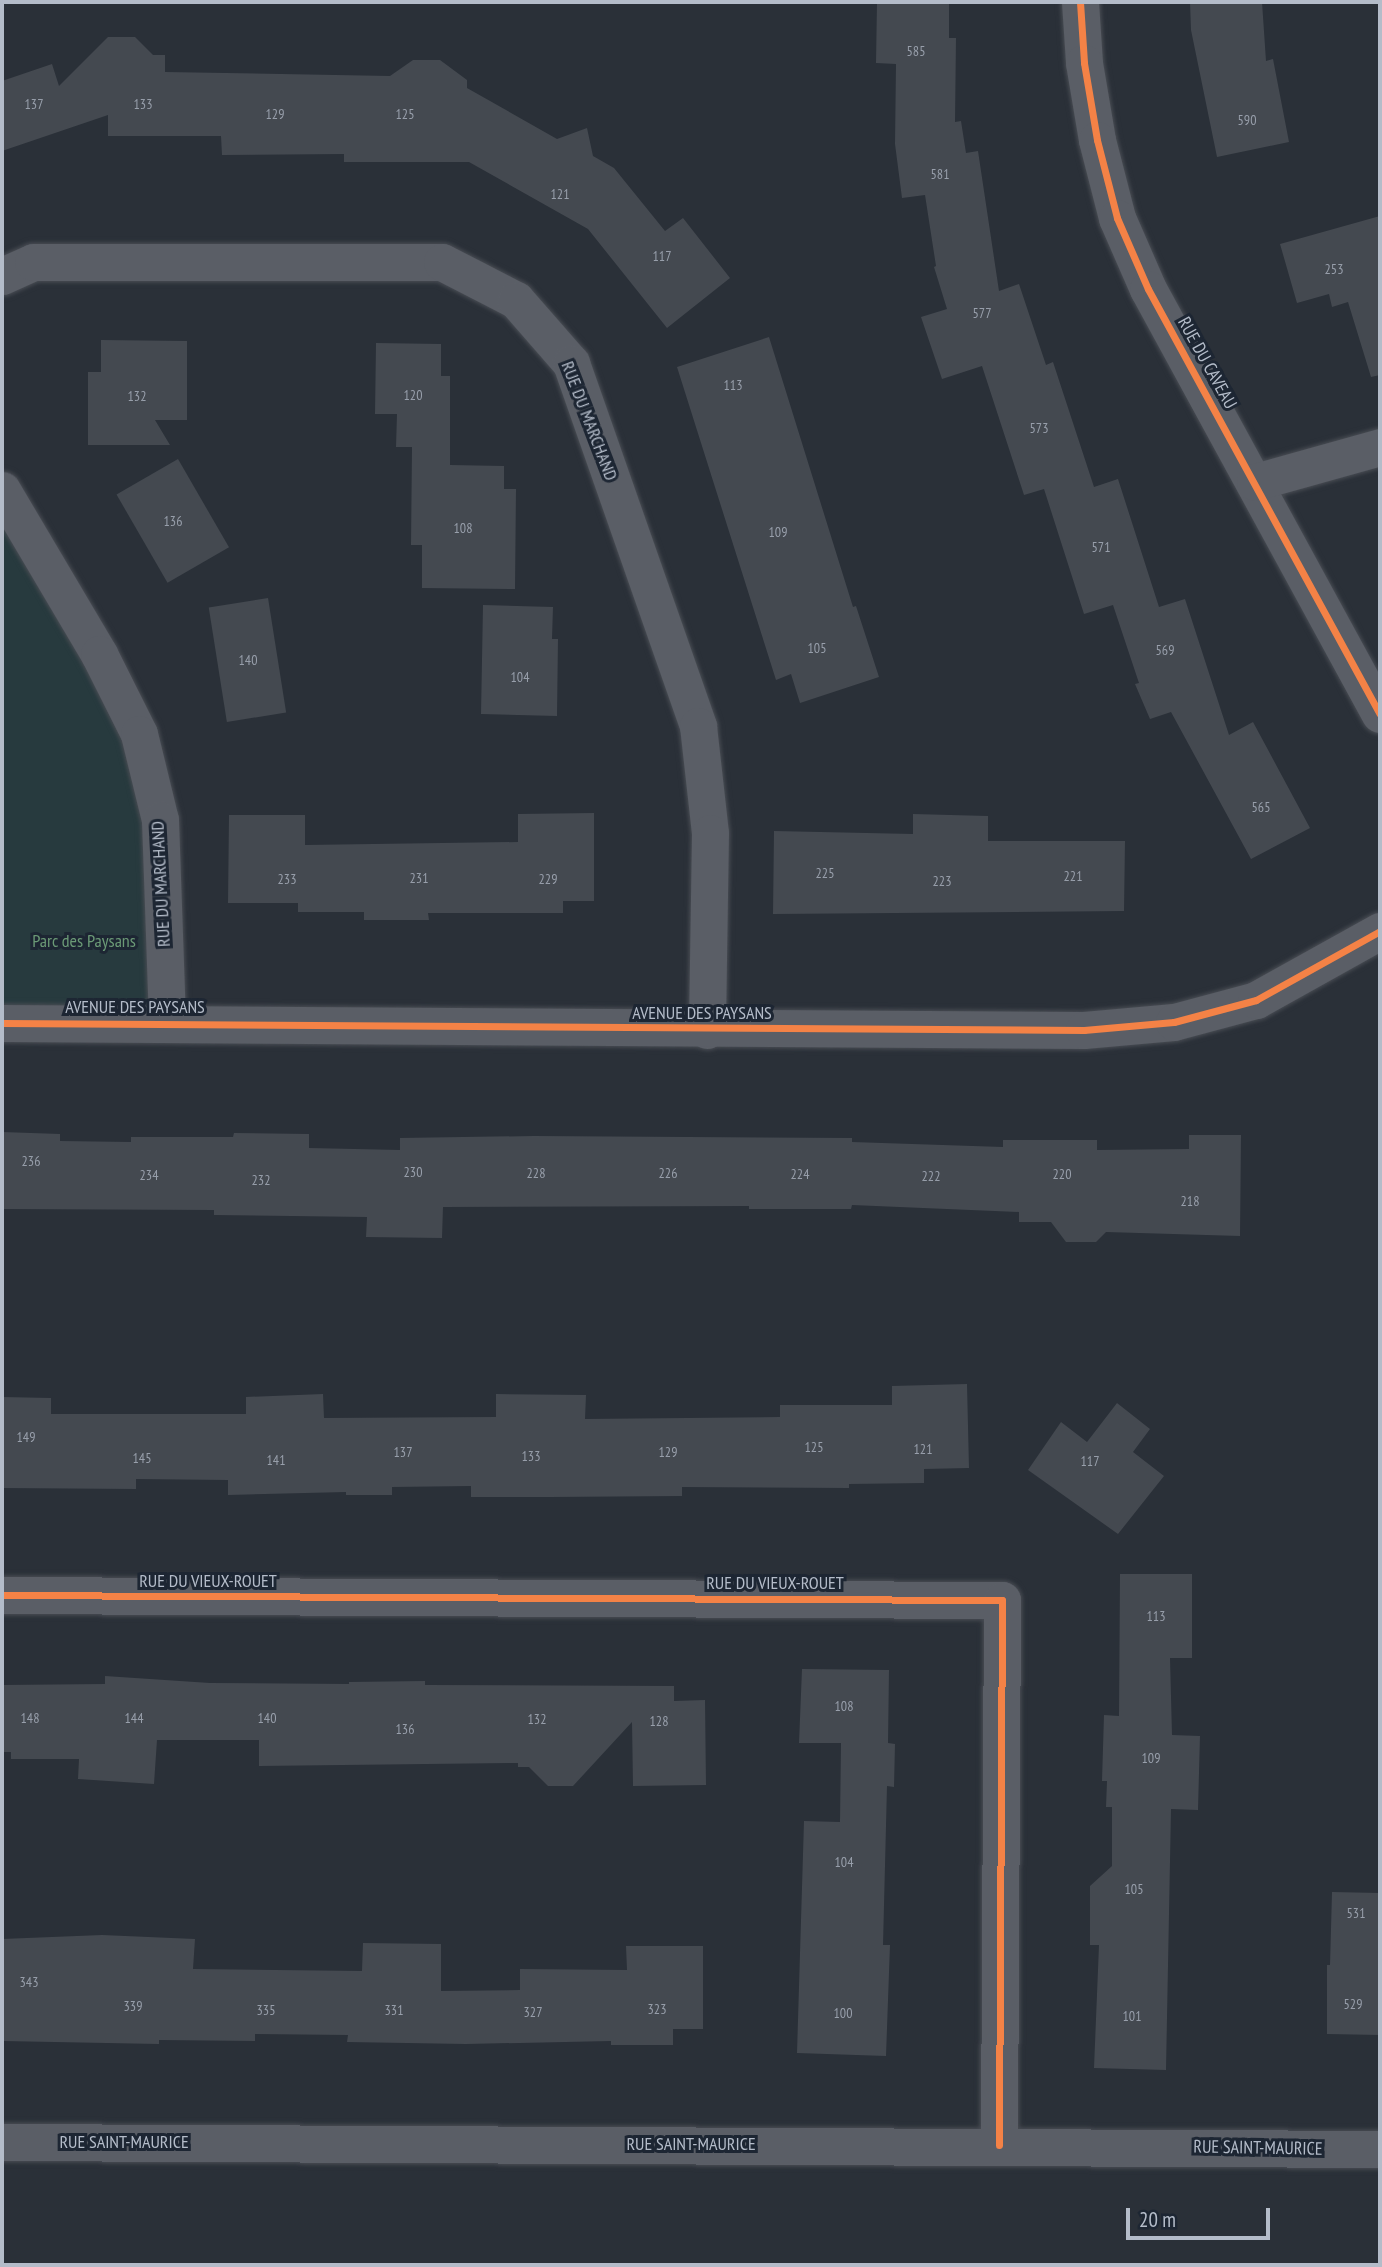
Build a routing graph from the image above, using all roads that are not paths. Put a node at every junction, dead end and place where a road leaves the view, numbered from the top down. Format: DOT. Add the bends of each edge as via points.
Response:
graph roads {
  1 [pos="1080,2"];
  2 [pos="2,276"];
  3 [pos="1380,447"];
  4 [pos="1255,482"];
  5 [pos="2,489"];
  6 [pos="1380,714"];
  7 [pos="1380,931"];
  8 [pos="167,1022"];
  9 [pos="2,1023"];
  10 [pos="707,1030"];
  11 [pos="2,1595"];
  12 [pos="2,2142"];
  13 [pos="999,2145"];
  14 [pos="1380,2149"];
  1 -- 4 [label="street, RUE DU CAVEAU" via="1097,140 1117,218 1148,289"];
  2 -- 10 [label="street, RUE DU MARCHAND" via="33,262 442,262 516,300 570,363 698,726 710,833"];
  3 -- 4 [label="street"];
  4 -- 6 [label="street, RUE DU CAVEAU"];
  5 -- 8 [label="street, RUE DU MARCHAND" via="99,654 139,734 160,820"];
  7 -- 10 [label="street, AVENUE DES PAYSANS" via="1256,1000 1174,1022 1084,1030"];
  8 -- 9 [label="street, AVENUE DES PAYSANS"];
  8 -- 10 [label="street, AVENUE DES PAYSANS"];
  11 -- 13 [label="street, RUE DU VIEUX-ROUET" via="1002,1600"];
  12 -- 13 [label="street, RUE SAINT-MAURICE"];
  13 -- 14 [label="street, RUE SAINT-MAURICE"];
}
